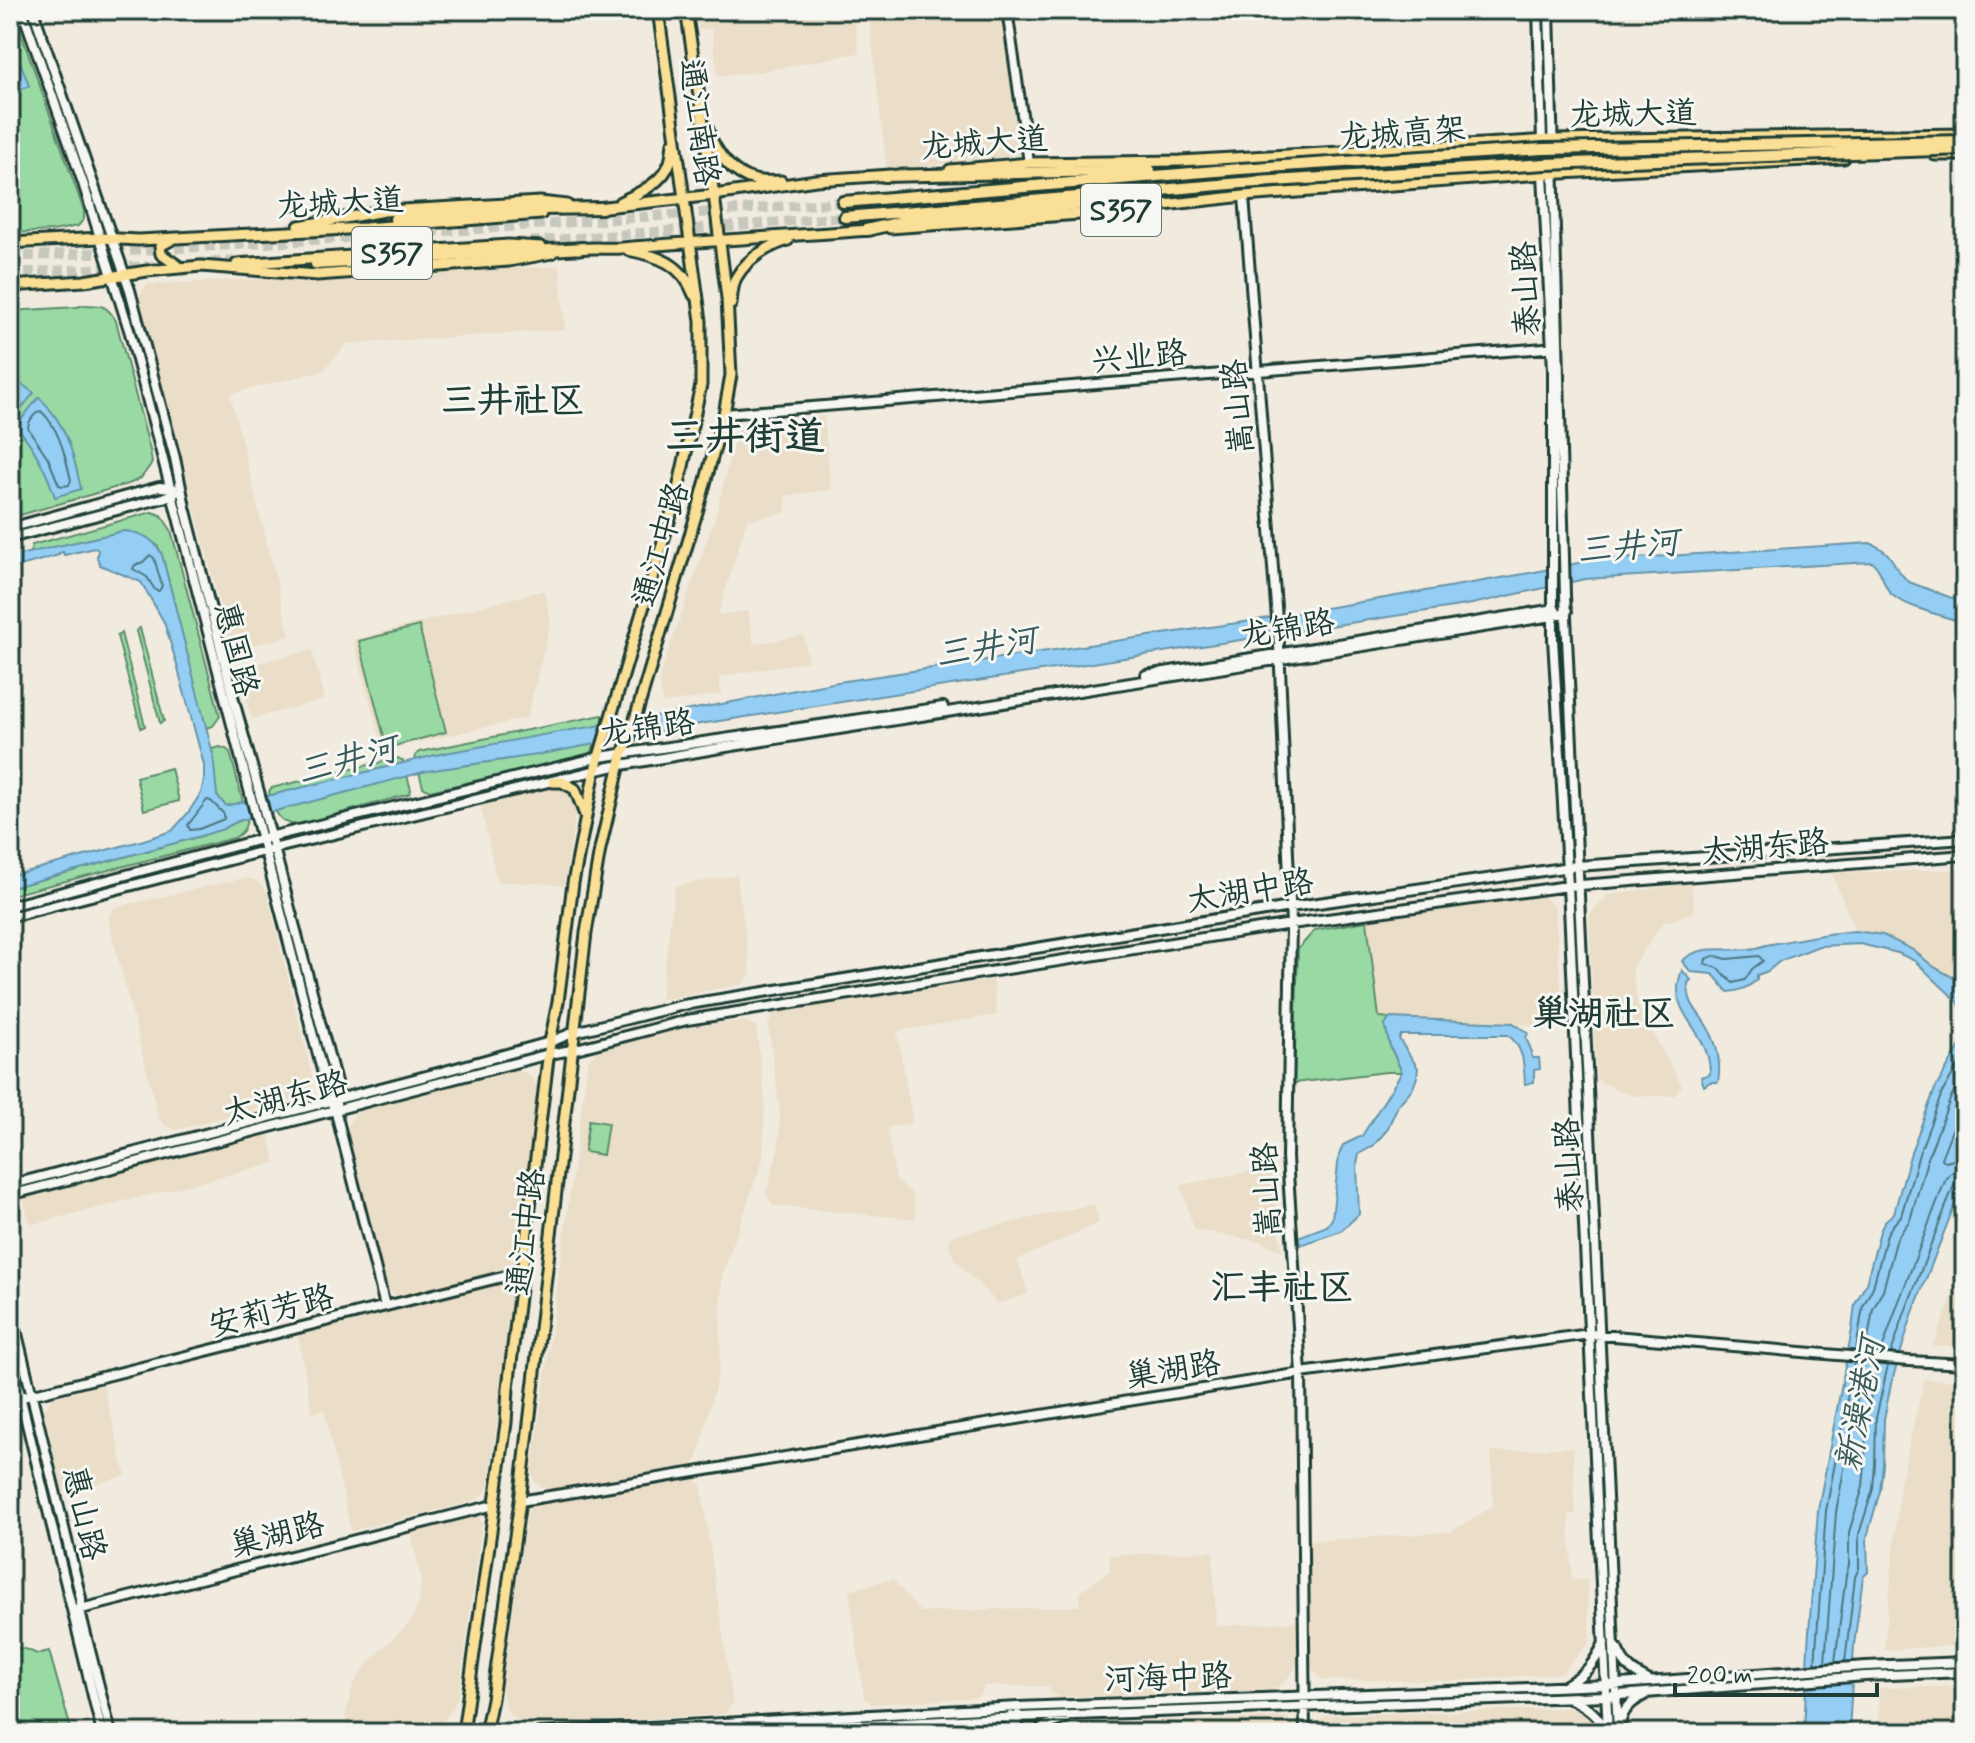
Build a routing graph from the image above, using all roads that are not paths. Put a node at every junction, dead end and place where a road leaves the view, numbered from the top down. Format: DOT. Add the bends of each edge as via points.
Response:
graph roads {
  1 [pos="22,10"];
  2 [pos="33,10"];
  3 [pos="658,10"];
  4 [pos="686,10"];
  5 [pos="1007,10"];
  6 [pos="1538,10"];
  7 [pos="1549,10"];
  8 [pos="699,102"];
  9 [pos="672,111"];
  10 [pos="1965,134"];
  11 [pos="1547,141"];
  12 [pos="1965,141"];
  13 [pos="1922,152"];
  14 [pos="1965,155"];
  15 [pos="1029,163"];
  16 [pos="1240,169"];
  17 [pos="1548,174"];
  18 [pos="884,176"];
  19 [pos="816,180"];
  20 [pos="1242,183"];
  21 [pos="714,195"];
  22 [pos="1244,196"];
  23 [pos="685,199"];
  24 [pos="843,202"];
  25 [pos="608,207"];
  26 [pos="845,217"];
  27 [pos="395,219"];
  28 [pos="866,230"];
  29 [pos="252,234"];
  30 [pos="800,236"];
  31 [pos="100,238"];
  32 [pos="112,238"];
  33 [pos="173,238"];
  34 [pos="718,241"];
  35 [pos="689,242"];
  36 [pos="10,243"];
  37 [pos="583,248"];
  38 [pos="617,248"];
  39 [pos="316,264"];
  40 [pos="201,266"];
  41 [pos="181,268"];
  42 [pos="125,274"];
  43 [pos="112,277"];
  44 [pos="10,286"];
  45 [pos="699,308"];
  46 [pos="730,336"];
  47 [pos="1555,347"];
  48 [pos="1258,370"];
  49 [pos="724,414"];
  50 [pos="182,489"];
  51 [pos="172,491"];
  52 [pos="10,528"];
  53 [pos="10,538"];
  54 [pos="1567,611"];
  55 [pos="1552,612"];
  56 [pos="1279,653"];
  57 [pos="600,757"];
  58 [pos="621,760"];
  59 [pos="595,770"];
  60 [pos="553,782"];
  61 [pos="256,797"];
  62 [pos="586,817"];
  63 [pos="266,838"];
  64 [pos="1965,839"];
  65 [pos="274,849"];
  66 [pos="264,851"];
  67 [pos="1965,855"];
  68 [pos="1572,866"];
  69 [pos="1578,885"];
  70 [pos="1568,886"];
  71 [pos="10,906"];
  72 [pos="1290,907"];
  73 [pos="10,917"];
  74 [pos="1291,924"];
  75 [pos="575,1032"];
  76 [pos="550,1042"];
  77 [pos="572,1050"];
  78 [pos="549,1054"];
  79 [pos="334,1103"];
  80 [pos="10,1185"];
  81 [pos="12,1195"];
  82 [pos="522,1272"];
  83 [pos="10,1305"];
  84 [pos="385,1306"];
  85 [pos="1595,1334"];
  86 [pos="10,1354"];
  87 [pos="1965,1364"];
  88 [pos="1301,1373"];
  89 [pos="32,1395"];
  90 [pos="21,1398"];
  91 [pos="10,1400"];
  92 [pos="520,1501"];
  93 [pos="494,1505"];
  94 [pos="77,1610"];
  95 [pos="1609,1642"];
  96 [pos="1965,1662"];
  97 [pos="1866,1671"];
  98 [pos="1965,1672"];
  99 [pos="1606,1685"];
  100 [pos="1617,1685"];
  101 [pos="1562,1687"];
  102 [pos="1652,1687"];
  103 [pos="1617,1695"];
  104 [pos="1304,1696"];
  105 [pos="1606,1696"];
  106 [pos="1567,1697"];
  107 [pos="1014,1707"];
  108 [pos="1304,1707"];
  109 [pos="1078,1715"];
  110 [pos="1014,1717"];
  111 [pos="942,1722"];
  112 [pos="102,1733"];
  113 [pos="111,1733"];
  114 [pos="463,1733"];
  115 [pos="485,1733"];
  116 [pos="539,1733"];
  117 [pos="715,1733"];
  118 [pos="992,1733"];
  119 [pos="1011,1733"];
  120 [pos="1018,1733"];
  121 [pos="1036,1733"];
  122 [pos="1305,1733"];
  123 [pos="1607,1733"];
  124 [pos="1618,1733"];
  1 -- 31 [label="main road, 惠国路"];
  2 -- 32 [label="main road"];
  3 -- 9 [label="main road, 通江南路"];
  4 -- 8 [label="main road, 通江南路"];
  5 -- 15 [label="main road"];
  6 -- 11 [label="main road, 泰山路"];
  7 -- 11 [label="main road, 泰山路"];
  8 -- 19 [label="main road" via="718,152 741,175 756,181"];
  8 -- 21 [label="main road, 通江南路"];
  9 -- 23 [label="main road, 通江南路"];
  9 -- 25 [label="main road" via="670,164 652,184"];
  10 -- 11 [label="main road, 龙城大道 / S357"];
  11 -- 15 [label="main road, 龙城大道 / S357" via="1180,161"];
  11 -- 17 [label="main road, 泰山路"];
  12 -- 16 [label="highway, 龙城高架, bridge" via="1543,149"];
  13 -- 14 [label="highway, 龙城高架, bridge"];
  13 -- 17 [label="main road, 龙城大道 / S357"];
  13 -- 20 [label="highway, 龙城高架, bridge" via="1546,164"];
  15 -- 18 [label="main road, 龙城大道 / S357"];
  16 -- 18 [label="highway"];
  16 -- 24 [label="highway, 龙城高架"];
  17 -- 22 [label="main road, 龙城大道 / S357"];
  17 -- 47 [label="main road, 泰山路"];
  18 -- 19 [label="main road, 龙城大道 / S357"];
  19 -- 21 [label="main road, 龙城大道 / S357"];
  20 -- 26 [label="highway, 龙城高架"];
  20 -- 28 [label="highway" via="916,219"];
  21 -- 23 [label="main road, 龙城大道 / S357"];
  21 -- 34 [label="main road, 通江中路"];
  22 -- 28 [label="main road, 龙城大道 / S357"];
  22 -- 48 [label="main road, 嵩山路"];
  23 -- 25 [label="main road, 龙城大道 / S357"];
  23 -- 35 [label="main road, 通江南路"];
  25 -- 27 [label="highway"];
  25 -- 29 [label="main road, 龙城大道 / S357"];
  25 -- 29 [label="main road" via="540,202 384,211"];
  28 -- 30 [label="main road, 龙城大道 / S357"];
  29 -- 33 [label="main road, 龙城大道 / S357"];
  30 -- 34 [label="main road, 龙城大道 / S357"];
  30 -- 46 [label="main road" via="762,250 734,281"];
  31 -- 32 [label="main road, 龙城大道 / S357"];
  31 -- 36 [label="main road, 龙城大道 / S357"];
  31 -- 43 [label="main road, 惠国路"];
  32 -- 33 [label="main road, 龙城大道 / S357"];
  32 -- 42 [label="main road"];
  33 -- 41 [label="main road" via="160,246 161,254"];
  34 -- 35 [label="main road, 龙城大道 / S357"];
  34 -- 46 [label="main road, 通江中路"];
  35 -- 38 [label="main road, S357"];
  35 -- 45 [label="main road, 通江中路"];
  37 -- 38 [label="main road, S357"];
  37 -- 39 [label="highway"];
  37 -- 40 [label="main road, 龙城大道 / S357" via="508,245"];
  37 -- 40 [label="main road" via="509,261 317,275"];
  38 -- 45 [label="main road" via="667,262 687,279"];
  40 -- 41 [label="main road, S357"];
  41 -- 42 [label="main road, S357"];
  42 -- 43 [label="main road, S357"];
  42 -- 50 [label="main road"];
  43 -- 44 [label="main road, S357"];
  43 -- 51 [label="main road, 惠国路"];
  45 -- 57 [label="main road, 通江中路" via="702,366 693,427"];
  46 -- 49 [label="main road, 通江中路"];
  47 -- 48 [label="main road, 兴业路"];
  47 -- 54 [label="main road, 泰山路"];
  47 -- 55 [label="main road, 泰山路"];
  48 -- 49 [label="main road, 兴业路"];
  48 -- 56 [label="main road, 嵩山路"];
  49 -- 58 [label="main road, 通江中路"];
  50 -- 51 [label="main road"];
  50 -- 61 [label="main road"];
  51 -- 52 [label="main road" via="159,487"];
  51 -- 53 [label="main road" via="163,498"];
  51 -- 61 [label="main road, 惠国路"];
  54 -- 55 [label="main road, 龙锦路"];
  54 -- 68 [label="main road, 泰山路"];
  55 -- 56 [label="main road, 龙锦路"];
  55 -- 68 [label="main road, 泰山路"];
  56 -- 58 [label="main road, 龙锦路"];
  56 -- 72 [label="main road, 嵩山路"];
  57 -- 58 [label="main road, 龙锦路"];
  57 -- 59 [label="main road"];
  57 -- 63 [label="main road, 龙锦路"];
  58 -- 59 [label="main road, 龙锦路"];
  58 -- 75 [label="main road, 通江中路" via="598,862"];
  59 -- 60 [label="main road, 龙锦路"];
  59 -- 62 [label="main road, 通江中路"];
  60 -- 62 [label="main road" via="575,789"];
  60 -- 65 [label="main road, 龙锦路"];
  61 -- 63 [label="main road, 惠国路"];
  62 -- 76 [label="main road, 通江中路"];
  63 -- 65 [label="main road"];
  63 -- 66 [label="main road"];
  63 -- 71 [label="main road, 龙锦路"];
  64 -- 68 [label="main road, 太湖中路"];
  65 -- 66 [label="main road"];
  65 -- 79 [label="main road" via="337,1086"];
  66 -- 73 [label="main road"];
  66 -- 79 [label="main road"];
  67 -- 69 [label="main road, 太湖东路"];
  68 -- 69 [label="main road, 泰山路"];
  68 -- 70 [label="main road, 泰山路"];
  68 -- 72 [label="main road, 太湖中路"];
  69 -- 70 [label="main road, 太湖东路"];
  69 -- 85 [label="main road, 泰山路"];
  70 -- 74 [label="main road, 太湖中路"];
  70 -- 85 [label="main road, 泰山路"];
  72 -- 74 [label="main road, 嵩山路"];
  72 -- 75 [label="main road, 太湖中路" via="683,1005"];
  74 -- 77 [label="main road, 太湖中路" via="687,1020"];
  74 -- 88 [label="main road, 嵩山路" via="1287,1157"];
  75 -- 76 [label="main road, 太湖中路"];
  75 -- 77 [label="main road, 通江中路"];
  76 -- 78 [label="main road, 通江中路"];
  76 -- 79 [label="main road, 太湖东路"];
  77 -- 78 [label="main road, 太湖东路"];
  77 -- 92 [label="main road, 通江中路"];
  78 -- 79 [label="main road, 太湖东路"];
  78 -- 82 [label="main road, 通江中路"];
  79 -- 80 [label="main road, 太湖东路"];
  79 -- 81 [label="main road, 太湖东路"];
  79 -- 84 [label="main road"];
  82 -- 84 [label="main road, 安莉芳路"];
  82 -- 93 [label="main road, 通江中路"];
  83 -- 89 [label="main road, 惠山路"];
  84 -- 89 [label="main road, 安莉芳路"];
  85 -- 87 [label="main road, 巢湖路"];
  85 -- 88 [label="main road, 巢湖路"];
  85 -- 95 [label="main road, 泰山路"];
  86 -- 90 [label="main road, 惠山路"];
  88 -- 92 [label="main road, 巢湖路"];
  88 -- 104 [label="main road, 嵩山路"];
  89 -- 90 [label="main road, 安莉芳路"];
  89 -- 94 [label="main road, 惠山路" via="81,1598"];
  90 -- 91 [label="main road, 安莉芳路"];
  90 -- 94 [label="main road, 惠山路"];
  92 -- 115 [label="main road, 通江中路"];
  93 -- 94 [label="main road, 巢湖路"];
  93 -- 114 [label="main road, 通江中路"];
  94 -- 112 [label="main road, 惠山路"];
  94 -- 113 [label="main road, 惠山路"];
  95 -- 99 [label="main road, 泰山路"];
  95 -- 100 [label="main road, 泰山路"];
  95 -- 101 [label="main road" via="1583,1675"];
  95 -- 102 [label="main road" via="1632,1672"];
  96 -- 97 [label="main road"];
  97 -- 98 [label="main road"];
  97 -- 102 [label="main road, 河海中路"];
  99 -- 100 [label="main road, 河海中路"];
  99 -- 101 [label="main road, 河海中路"];
  99 -- 105 [label="main road, 泰山路"];
  100 -- 102 [label="main road, 河海中路"];
  100 -- 103 [label="main road, 泰山路"];
  101 -- 104 [label="main road, 河海中路"];
  102 -- 103 [label="main road, 河海中路"];
  102 -- 124 [label="main road" via="1623,1714"];
  103 -- 105 [label="main road, 河海中路"];
  103 -- 124 [label="main road, 泰山路"];
  104 -- 107 [label="main road, 河海中路"];
  104 -- 108 [label="main road, 嵩山路"];
  105 -- 106 [label="main road, 河海中路"];
  105 -- 123 [label="main road, 泰山路"];
  106 -- 108 [label="main road, 河海中路"];
  106 -- 123 [label="main road" via="1586,1705"];
  107 -- 110 [label="main road"];
  107 -- 116 [label="main road, 河海中路"];
  108 -- 109 [label="main road, 河海中路"];
  108 -- 122 [label="main road, 嵩山路"];
  109 -- 110 [label="main road, 河海中路"];
  109 -- 121 [label="main road"];
  110 -- 111 [label="main road, 河海中路"];
  110 -- 119 [label="main road"];
  110 -- 120 [label="main road"];
  111 -- 117 [label="main road, 河海中路"];
  111 -- 118 [label="main road"];
}
